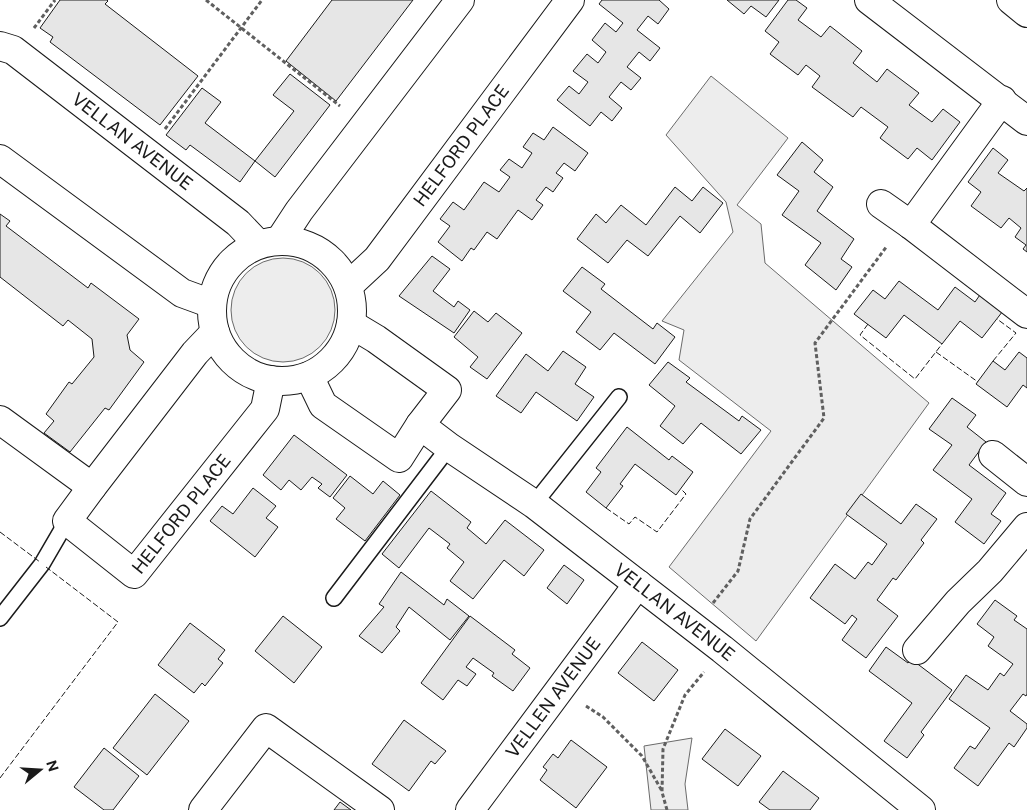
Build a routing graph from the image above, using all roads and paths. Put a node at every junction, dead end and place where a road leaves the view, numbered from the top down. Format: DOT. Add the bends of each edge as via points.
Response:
graph roads {
  1 [pos="55,0"];
  2 [pos="206,0"];
  3 [pos="262,0"];
  4 [pos="460,0"];
  5 [pos="570,0"];
  6 [pos="869,0"];
  7 [pos="1011,0"];
  8 [pos="1027,12"];
  9 [pos="34,28"];
  10 [pos="241,28"];
  11 [pos="0,46"];
  12 [pos="1002,100"];
  13 [pos="347,112"];
  14 [pos="1027,121"];
  15 [pos="160,136"];
  16 [pos="0,159"];
  17 [pos="881,204"];
  18 [pos="911,225"];
  19 [pos="269,242"];
  20 [pos="348,286"];
  21 [pos="212,304"];
  22 [pos="1027,314"];
  23 [pos="351,324"];
  24 [pos="215,332"];
  25 [pos="309,376"];
  26 [pos="271,380"];
  27 [pos="619,397"];
  28 [pos="0,420"];
  29 [pos="420,425"];
  30 [pos="449,447"];
  31 [pos="993,455"];
  32 [pos="1027,482"];
  33 [pos="92,487"];
  34 [pos="534,504"];
  35 [pos="67,521"];
  36 [pos="1027,527"];
  37 [pos="638,584"];
  38 [pos="334,598"];
  39 [pos="0,618"];
  40 [pos="694,627"];
  41 [pos="722,648"];
  42 [pos="917,650"];
  43 [pos="559,689"];
  44 [pos="662,792"];
  45 [pos="204,810"];
  46 [pos="380,810"];
  47 [pos="470,810"];
  48 [pos="667,810"];
  49 [pos="921,810"];
  1 -- 9 [label="path"];
  2 -- 10 [label="path"];
  3 -- 10 [label="path"];
  4 -- 19 [label="street" via="299,211"];
  5 -- 20 [label="street, HELFORD PLACE" via="377,259"];
  6 -- 12 [label="street"];
  7 -- 8 [label="street"];
  10 -- 13 [label="path"];
  10 -- 15 [label="path"];
  11 -- 19 [label="street, VELLAN AVENUE" via="13,50 238,222"];
  12 -- 14 [label="street"];
  12 -- 18 [label="street"];
  16 -- 21 [label="street" via="182,294"];
  17 -- 18 [label="street"];
  18 -- 22 [label="street"];
  18 -- 40 [label="path" via="887,245 815,343 824,418 750,519 738,571"];
  19 -- 20 [label="street" via="302,243 322,252 338,267"];
  19 -- 21 [label="street" via="240,254 226,267 216,285"];
  20 -- 23 [label="street"];
  21 -- 24 [label="street"];
  23 -- 25 [label="street" via="343,346 329,364"];
  23 -- 29 [label="street" via="447,390"];
  24 -- 26 [label="street" via="227,355 247,372"];
  24 -- 33 [label="street" via="195,353"];
  25 -- 26 [label="street" via="290,381"];
  25 -- 29 [label="street" via="323,405 399,458"];
  26 -- 35 [label="street, HELFORD PLACE" via="265,409 134,574"];
  27 -- 34 [label="lane"];
  28 -- 33 [label="street"];
  29 -- 30 [label="street, VELLAN AVENUE"];
  30 -- 34 [label="street, VELLAN AVENUE"];
  30 -- 38 [label="lane"];
  31 -- 32 [label="street"];
  33 -- 35 [label="street"];
  34 -- 37 [label="street, VELLAN AVENUE"];
  35 -- 39 [label="lane" via="42,564"];
  36 -- 42 [label="street"];
  37 -- 40 [label="street, VELLAN AVENUE"];
  37 -- 43 [label="street, VELLEN AVENUE"];
  40 -- 41 [label="street, VELLAN AVENUE"];
  41 -- 44 [label="path" via="685,695 663,749"];
  41 -- 49 [label="street, VELLAN AVENUE"];
  43 -- 44 [label="path" via="602,717 642,756"];
  43 -- 47 [label="street, VELLEN AVENUE"];
  44 -- 48 [label="path"];
  45 -- 46 [label="street" via="266,728"];
}
